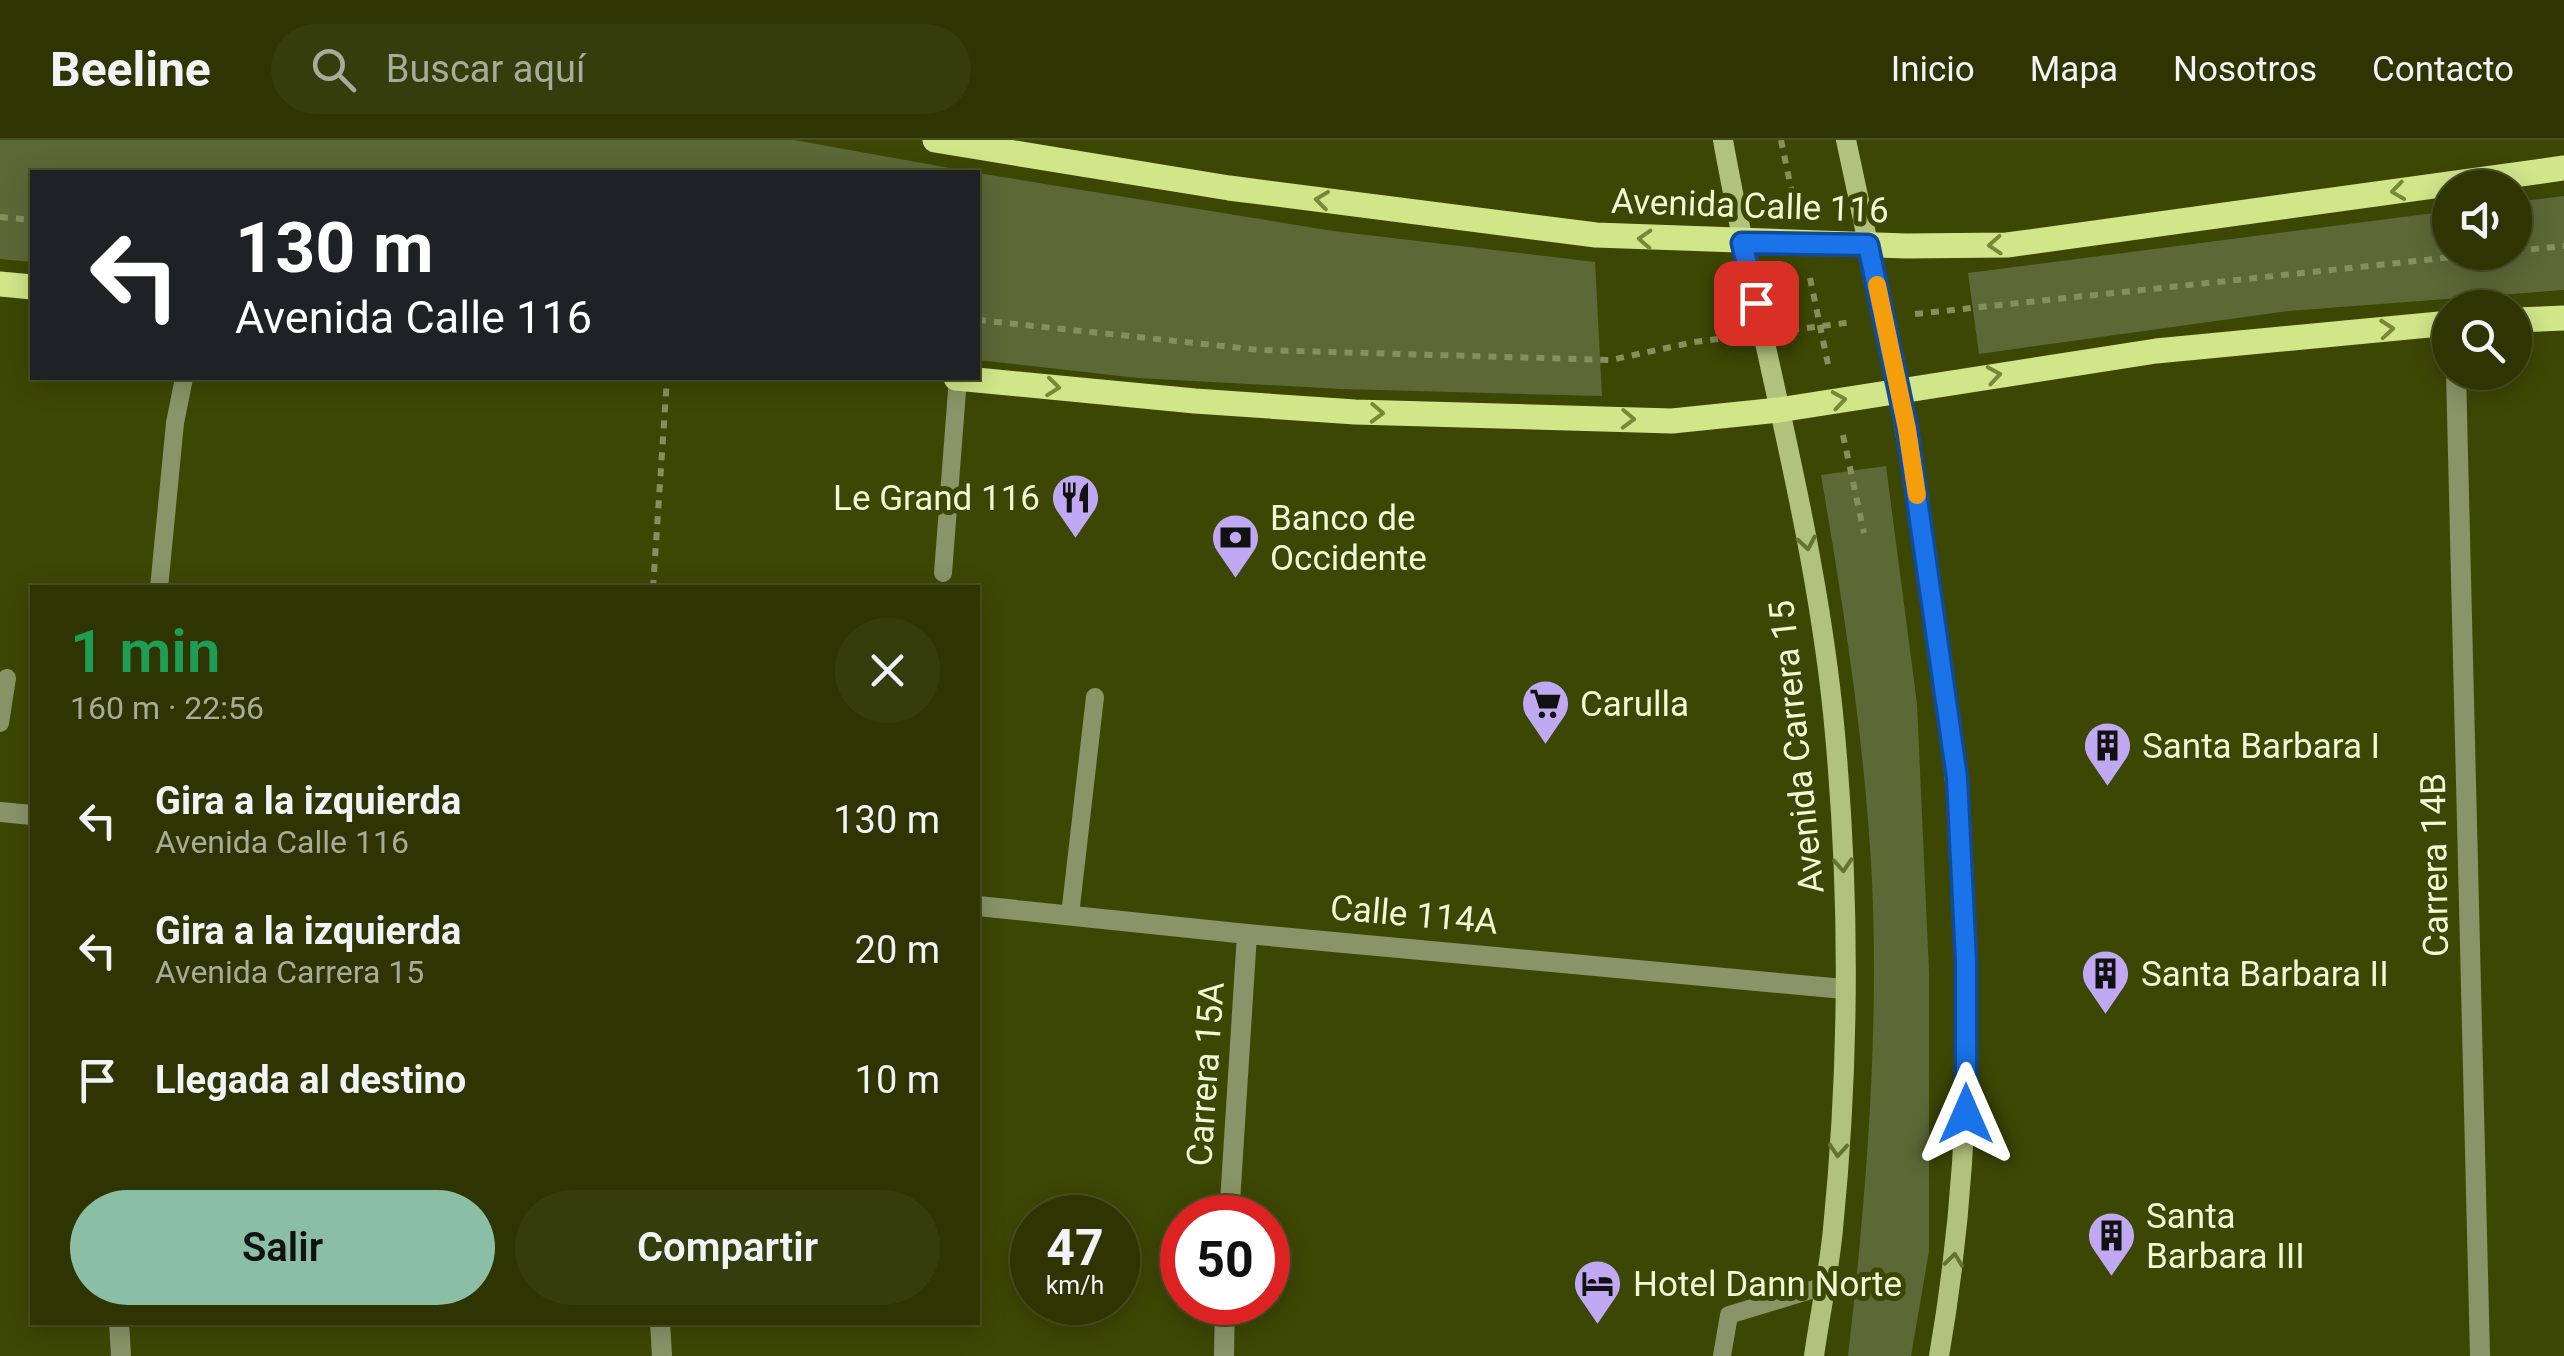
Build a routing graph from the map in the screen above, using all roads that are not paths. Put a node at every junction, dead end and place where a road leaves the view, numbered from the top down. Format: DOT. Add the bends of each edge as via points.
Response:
graph roads {
  1 [pos="936,140"];
  2 [pos="1723,140"];
  3 [pos="1846,140"];
  4 [pos="2564,168"];
  5 [pos="1742,243"];
  6 [pos="1868,245"];
  7 [pos="0,284"];
  8 [pos="30,287"];
  9 [pos="2564,318"];
  10 [pos="2532,319"];
  11 [pos="2432,325"];
  12 [pos="184,380"];
  13 [pos="957,380"];
  14 [pos="978,380"];
  15 [pos="2456,390"];
  16 [pos="1898,391"];
  17 [pos="1780,410"];
  18 [pos="943,573"];
  19 [pos="159,585"];
  20 [pos="7,678"];
  21 [pos="1095,697"];
  22 [pos="0,723"];
  23 [pos="0,812"];
  24 [pos="30,815"];
  25 [pos="980,906"];
  26 [pos="1070,915"];
  27 [pos="1246,934"];
  28 [pos="1844,989"];
  29 [pos="1230,1195"];
  30 [pos="1824,1286"];
  31 [pos="119,1325"];
  32 [pos="660,1325"];
  33 [pos="1225,1325"];
  34 [pos="121,1356"];
  35 [pos="662,1356"];
  36 [pos="1224,1356"];
  37 [pos="1722,1356"];
  38 [pos="1814,1356"];
  39 [pos="1939,1356"];
  40 [pos="2480,1356"];
  5 -- 1 [label="main road, Avenida Calle 116, one-way" via="1596,236 1229,188"];
  2 -- 5 [label="main road, Avenida Carrera 15"];
  3 -- 6 [label="main road"];
  4 -- 6 [label="main road, Avenida Calle 116, one-way" via="2007,245"];
  5 -- 6 [label="main road, Avenida Calle 116"];
  5 -- 17 [label="main road, Avenida Carrera 15"];
  6 -- 16 [label="main road"];
  7 -- 8 [label="main road"];
  9 -- 10 [label="main road"];
  16 -- 11 [label="main road, one-way" via="2156,351"];
  12 -- 19 [label="lane"];
  13 -- 18 [label="lane"];
  14 -- 17 [label="main road, one-way" via="1355,412 1672,420"];
  15 -- 40 [label="street, Carrera 14B"];
  17 -- 16 [label="main road, one-way"];
  39 -- 16 [label="main road, one-way" via="1961,1201 1965,943 1957,778"];
  17 -- 28 [label="main road, Avenida Carrera 15, one-way" via="1833,713 1846,910"];
  20 -- 22 [label="lane"];
  21 -- 26 [label="lane"];
  23 -- 24 [label="street"];
  25 -- 26 [label="street, Calle 114A"];
  26 -- 27 [label="street, Calle 114A"];
  27 -- 28 [label="street, Calle 114A"];
  27 -- 29 [label="street, Carrera 15A"];
  28 -- 30 [label="main road, Avenida Carrera 15, one-way" via="1833,1232"];
  30 -- 37 [label="lane" via="1729,1315"];
  30 -- 38 [label="main road, Avenida Carrera 15"];
  31 -- 34 [label="street"];
  32 -- 35 [label="street"];
  33 -- 36 [label="street"];
}
